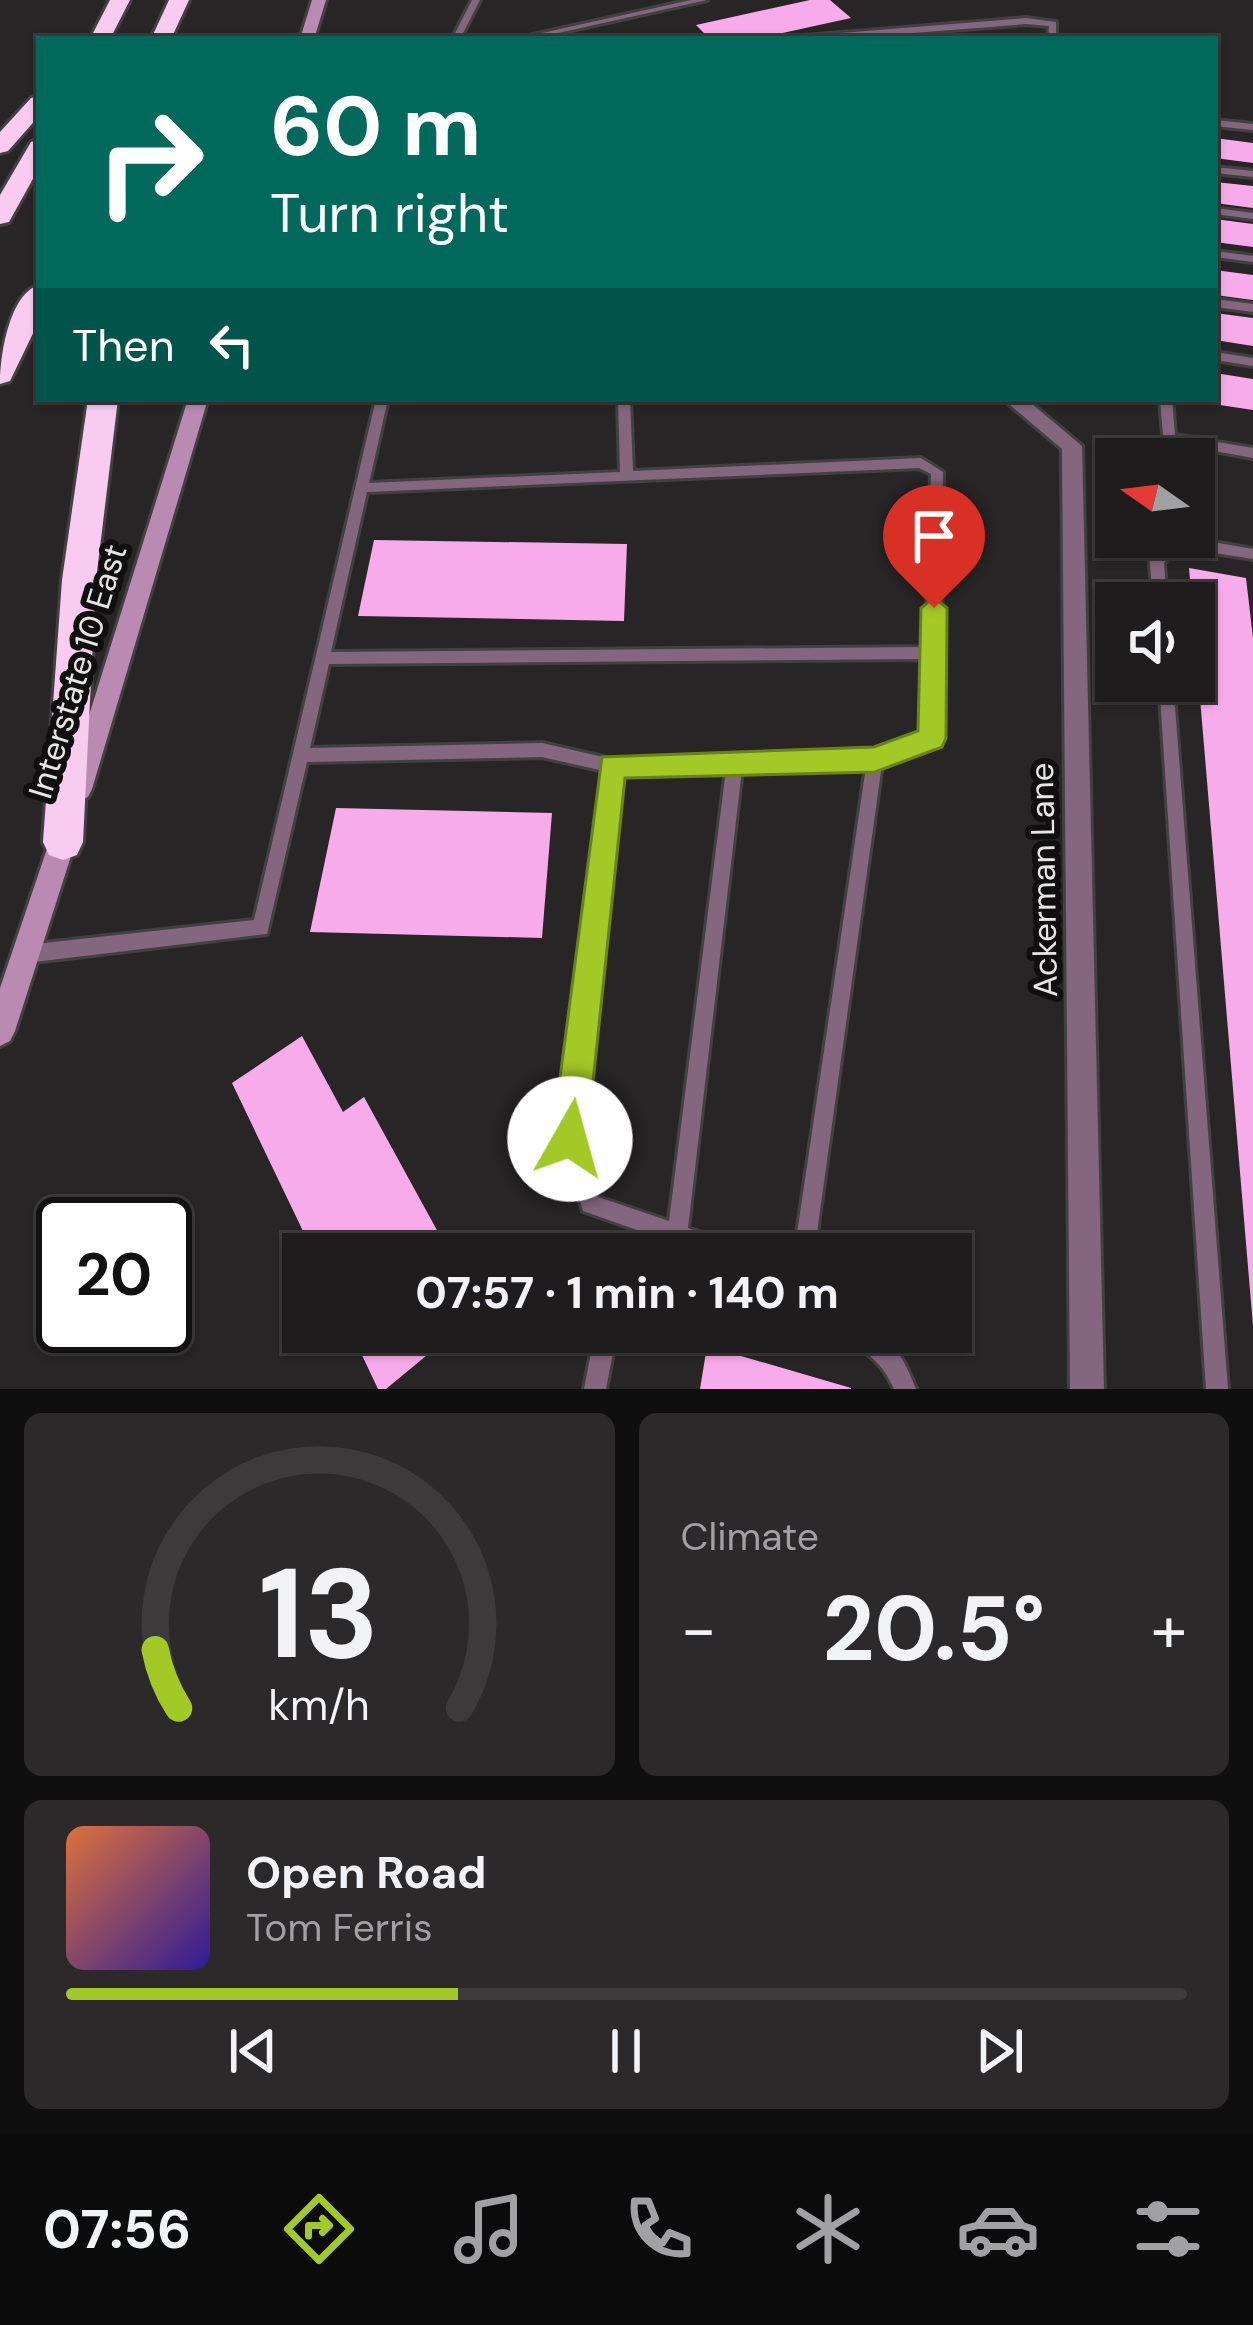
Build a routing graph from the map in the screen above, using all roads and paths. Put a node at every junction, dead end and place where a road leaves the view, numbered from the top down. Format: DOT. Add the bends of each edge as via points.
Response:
graph roads {
  1 [pos="120,0"];
  2 [pos="179,0"];
  3 [pos="319,0"];
  4 [pos="476,0"];
  5 [pos="703,0"];
  6 [pos="102,36"];
  7 [pos="162,36"];
  8 [pos="308,36"];
  9 [pos="458,36"];
  10 [pos="533,36"];
  11 [pos="841,36"];
  12 [pos="1052,36"];
  13 [pos="36,107"];
  14 [pos="1218,123"];
  15 [pos="1253,127"];
  16 [pos="0,146"];
  17 [pos="36,152"];
  18 [pos="1218,170"];
  19 [pos="1253,174"];
  20 [pos="1218,211"];
  21 [pos="1253,216"];
  22 [pos="0,217"];
  23 [pos="1218,254"];
  24 [pos="1253,260"];
  25 [pos="36,299"];
  26 [pos="1218,303"];
  27 [pos="1253,308"];
  28 [pos="1218,356"];
  29 [pos="1253,362"];
  30 [pos="0,374"];
  31 [pos="103,402"];
  32 [pos="197,402"];
  33 [pos="381,402"];
  34 [pos="624,402"];
  35 [pos="1017,402"];
  36 [pos="1166,402"];
  37 [pos="1170,438"];
  38 [pos="1215,447"];
  39 [pos="1253,452"];
  40 [pos="627,476"];
  41 [pos="360,488"];
  42 [pos="1215,547"];
  43 [pos="1253,554"];
  44 [pos="933,653"];
  45 [pos="321,658"];
  46 [pos="1167,702"];
  47 [pos="299,755"];
  48 [pos="875,760"];
  49 [pos="735,763"];
  50 [pos="612,766"];
  51 [pos="63,842"];
  52 [pos="26,953"];
  53 [pos="0,1031"];
  54 [pos="674,1233"];
  55 [pos="677,1233"];
  56 [pos="807,1233"];
  57 [pos="603,1353"];
  58 [pos="884,1353"];
  59 [pos="595,1389"];
  60 [pos="905,1389"];
  61 [pos="1087,1389"];
  62 [pos="1216,1389"];
  1 -- 6 [label="highway"];
  2 -- 7 [label="highway"];
  3 -- 8 [label="main road"];
  4 -- 9 [label="lane"];
  5 -- 10 [label="lane"];
  11 -- 12 [label="lane" via="1027,21 1053,24"];
  13 -- 16 [label="highway"];
  14 -- 15 [label="lane"];
  17 -- 22 [label="highway"];
  18 -- 19 [label="lane"];
  20 -- 21 [label="lane"];
  23 -- 24 [label="lane"];
  25 -- 30 [label="highway"];
  26 -- 27 [label="lane"];
  28 -- 29 [label="lane"];
  31 -- 51 [label="highway" via="79,580"];
  32 -- 51 [label="main road, Interstate 10 East"];
  33 -- 41 [label="lane"];
  34 -- 40 [label="lane"];
  35 -- 61 [label="street, Ackerman Lane" via="1072,446"];
  36 -- 37 [label="lane"];
  38 -- 39 [label="lane"];
  40 -- 41 [label="lane"];
  40 -- 44 [label="lane" via="921,463 937,472"];
  41 -- 45 [label="lane"];
  42 -- 43 [label="lane"];
  44 -- 45 [label="lane"];
  44 -- 48 [label="lane" via="932,738"];
  45 -- 47 [label="lane"];
  46 -- 62 [label="lane"];
  47 -- 50 [label="lane" via="542,749"];
  47 -- 52 [label="lane" via="261,928"];
  48 -- 49 [label="lane"];
  48 -- 56 [label="lane"];
  49 -- 50 [label="lane"];
  49 -- 55 [label="lane"];
  50 -- 54 [label="lane" via="570,1139 590,1204"];
  51 -- 52 [label="main road, Interstate 10 East"];
  52 -- 53 [label="main road, Interstate 10 East"];
  57 -- 59 [label="lane"];
  58 -- 60 [label="lane"];
}
